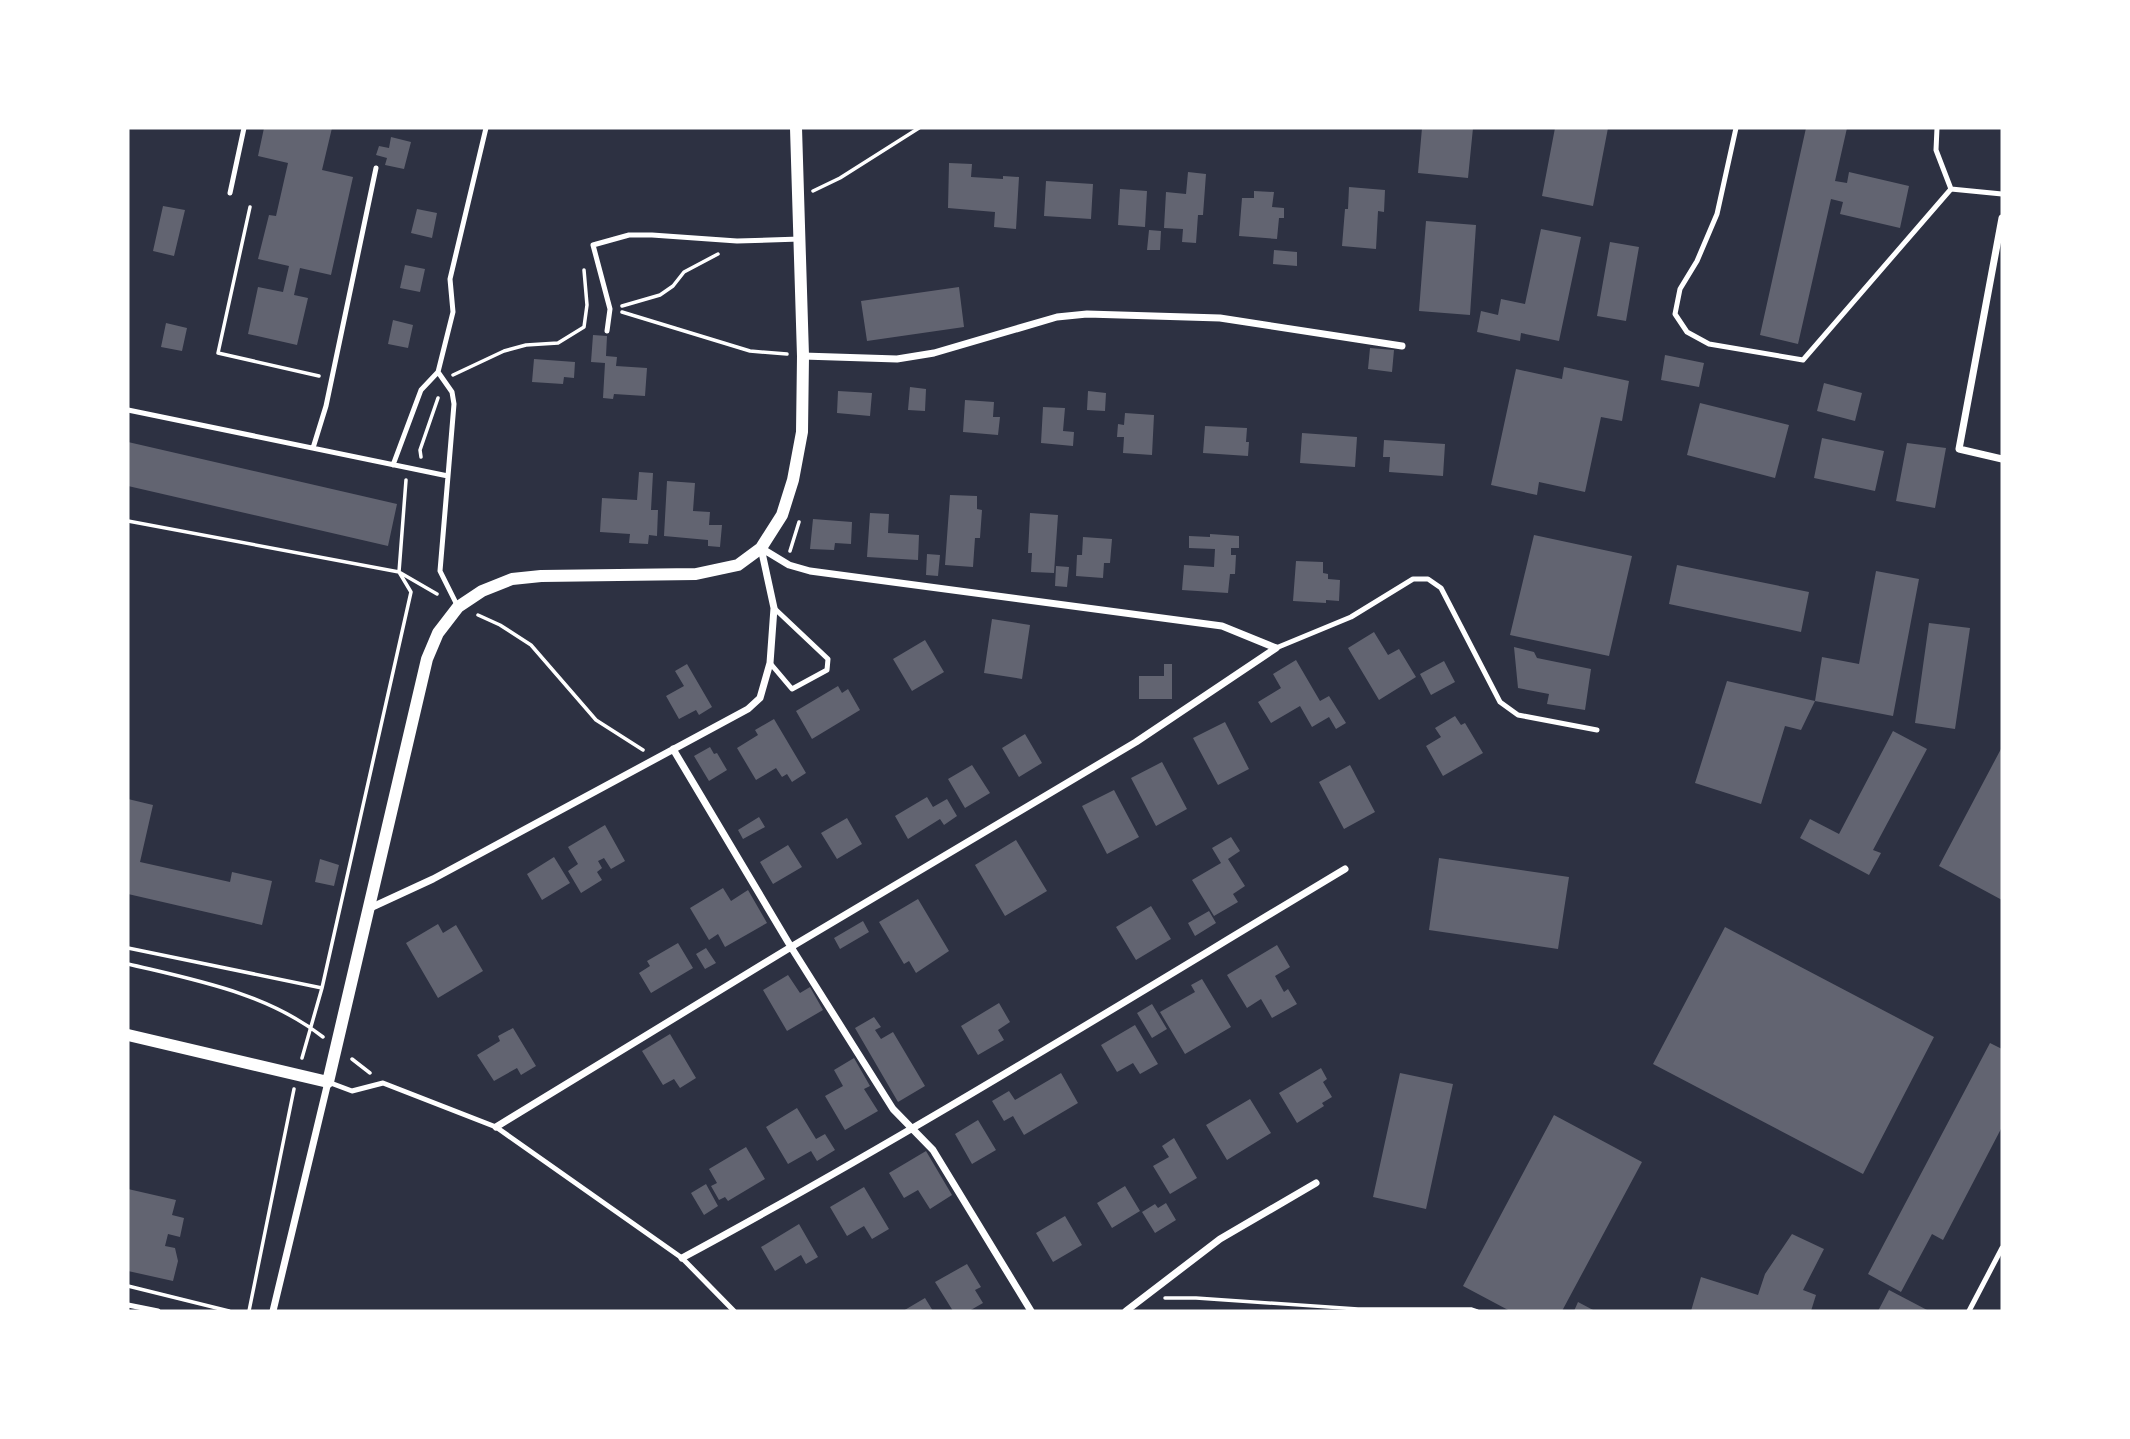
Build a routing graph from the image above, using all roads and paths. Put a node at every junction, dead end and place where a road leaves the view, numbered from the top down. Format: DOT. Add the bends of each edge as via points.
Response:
graph roads {
  1 [pos="244,128"];
  2 [pos="486,128"];
  3 [pos="796,128"];
  4 [pos="919,128"];
  5 [pos="1737,128"];
  6 [pos="1937,128"];
  7 [pos="376,168"];
  8 [pos="1951,189"];
  9 [pos="230,193"];
  10 [pos="2002,194"];
  11 [pos="799,197"];
  12 [pos="250,207"];
  13 [pos="2002,218"];
  14 [pos="800,239"];
  15 [pos="737,240"];
  16 [pos="584,264"];
  17 [pos="610,309"];
  18 [pos="607,331"];
  19 [pos="1402,346"];
  20 [pos="803,356"];
  21 [pos="438,372"];
  22 [pos="331,379"];
  23 [pos="445,383"];
  24 [pos="128,410"];
  25 [pos="313,448"];
  26 [pos="2002,459"];
  27 [pos="393,465"];
  28 [pos="407,468"];
  29 [pos="423,471"];
  30 [pos="448,476"];
  31 [pos="128,521"];
  32 [pos="761,548"];
  33 [pos="399,572"];
  34 [pos="458,607"];
  35 [pos="774,608"];
  36 [pos="1276,648"];
  37 [pos="770,663"];
  38 [pos="1597,730"];
  39 [pos="673,750"];
  40 [pos="658,758"];
  41 [pos="1345,869"];
  42 [pos="367,910"];
  43 [pos="791,947"];
  44 [pos="128,948"];
  45 [pos="128,964"];
  46 [pos="322,988"];
  47 [pos="256,998"];
  48 [pos="128,1035"];
  49 [pos="298,1075"];
  50 [pos="328,1082"];
  51 [pos="496,1127"];
  52 [pos="912,1129"];
  53 [pos="1316,1182"];
  54 [pos="2002,1248"];
  55 [pos="682,1258"];
  56 [pos="128,1286"];
  57 [pos="1142,1299"];
  58 [pos="128,1305"];
  59 [pos="158,1311"];
  60 [pos="229,1311"];
  61 [pos="248,1311"];
  62 [pos="273,1311"];
  63 [pos="734,1311"];
  64 [pos="1031,1311"];
  65 [pos="1126,1311"];
  66 [pos="1477,1311"];
  67 [pos="1969,1311"];
  1 -- 9 [label="lane"];
  2 -- 21 [label="lane" via="450,279 453,312"];
  3 -- 11 [label="street"];
  4 -- 11 [label="path" via="840,178"];
  5 -- 8 [label="lane" via="1717,214 1680,289 1675,314 1687,332 1709,344 1803,360"];
  6 -- 8 [label="lane" via="1936,150"];
  7 -- 22 [label="lane"];
  8 -- 10 [label="lane"];
  11 -- 14 [label="street"];
  12 -- 22 [label="path" via="218,354"];
  13 -- 26 [label="street" via="1959,449"];
  14 -- 15 [label="lane"];
  14 -- 20 [label="street"];
  15 -- 17 [label="path" via="684,272 660,295"];
  15 -- 17 [label="lane" via="629,235 593,245"];
  16 -- 23 [label="path" via="584,327 558,343 504,351"];
  17 -- 18 [label="lane"];
  17 -- 20 [label="path" via="750,351"];
  19 -- 20 [label="street" via="1220,318 1087,314 1057,317 934,353 897,359"];
  20 -- 32 [label="street" via="802,432 793,480 782,515"];
  21 -- 23 [label="lane"];
  21 -- 27 [label="lane" via="421,390"];
  22 -- 25 [label="lane"];
  23 -- 29 [label="path" via="419,450"];
  23 -- 30 [label="lane" via="454,404"];
  24 -- 25 [label="lane"];
  25 -- 27 [label="lane"];
  27 -- 28 [label="lane"];
  28 -- 29 [label="lane"];
  28 -- 33 [label="path"];
  29 -- 30 [label="lane"];
  30 -- 34 [label="lane" via="440,570"];
  31 -- 33 [label="path"];
  32 -- 34 [label="street" via="738,565 696,574 512,579"];
  32 -- 35 [label="street"];
  32 -- 36 [label="street" via="810,571 1222,626"];
  33 -- 34 [label="path"];
  33 -- 46 [label="path" via="411,592"];
  34 -- 40 [label="path" via="531,645 596,720"];
  34 -- 42 [label="street" via="427,659"];
  35 -- 37 [label="street"];
  35 -- 37 [label="lane" via="828,659 827,670 792,689"];
  36 -- 38 [label="lane" via="1351,617 1413,579 1428,579 1441,588 1500,702 1518,715"];
  36 -- 43 [label="street" via="1136,742"];
  37 -- 39 [label="street" via="760,698 748,709"];
  39 -- 40 [label="street"];
  39 -- 43 [label="street"];
  40 -- 42 [label="street"];
  41 -- 52 [label="street"];
  42 -- 50 [label="street"];
  43 -- 51 [label="street"];
  43 -- 52 [label="street" via="893,1109"];
  44 -- 46 [label="path"];
  45 -- 47 [label="path"];
  46 -- 49 [label="path"];
  48 -- 49 [label="street"];
  49 -- 50 [label="street"];
  49 -- 61 [label="path"];
  50 -- 51 [label="lane" via="352,1091 383,1083"];
  50 -- 62 [label="street"];
  51 -- 55 [label="lane"];
  52 -- 55 [label="street"];
  52 -- 64 [label="street" via="933,1150"];
  53 -- 57 [label="street" via="1220,1239"];
  54 -- 67 [label="lane"];
  55 -- 63 [label="lane"];
  56 -- 60 [label="path"];
  57 -- 65 [label="street"];
  57 -- 66 [label="path"];
  58 -- 59 [label="lane"];
}
